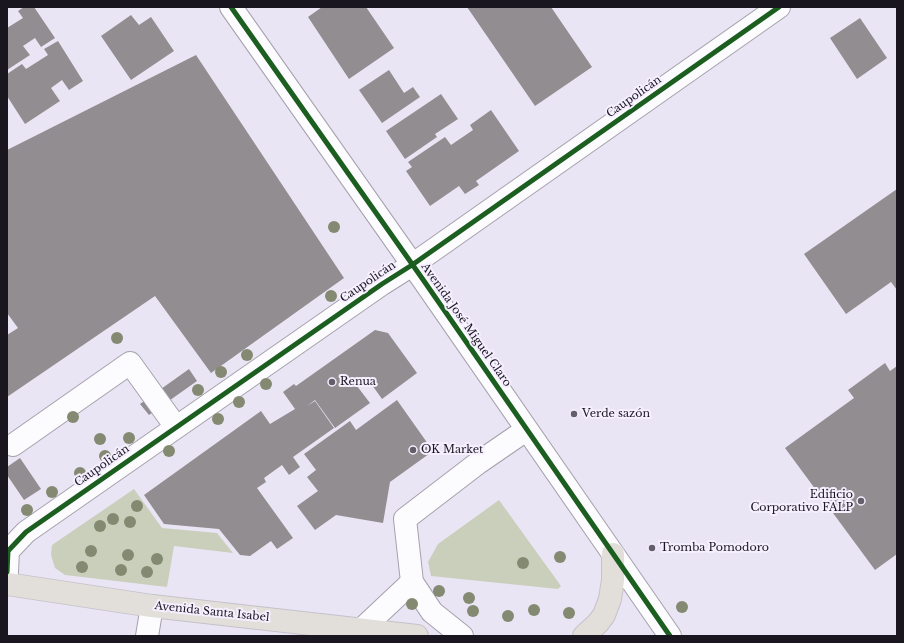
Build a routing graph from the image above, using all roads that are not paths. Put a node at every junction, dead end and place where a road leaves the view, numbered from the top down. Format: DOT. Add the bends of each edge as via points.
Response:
graph roads {
  1 [pos="232,7"];
  2 [pos="779,7"];
  3 [pos="412,265"];
  4 [pos="176,426"];
  5 [pos="526,430"];
  6 [pos="13,445"];
  7 [pos="613,554"];
  8 [pos="7,572"];
  9 [pos="412,582"];
  10 [pos="7,584"];
  11 [pos="152,606"];
  12 [pos="362,629"];
  13 [pos="147,636"];
  14 [pos="417,636"];
  15 [pos="462,636"];
  16 [pos="584,636"];
  17 [pos="670,636"];
  1 -- 3 [label="street, Avenida José Miguel Claro"];
  2 -- 3 [label="street, Caupolicán"];
  3 -- 4 [label="street, Caupolicán"];
  3 -- 5 [label="street, Avenida José Miguel Claro"];
  4 -- 6 [label="street" via="130,363"];
  4 -- 8 [label="street, Caupolicán" via="26,532 8,551"];
  5 -- 7 [label="street, Avenida José Miguel Claro"];
  5 -- 9 [label="street" via="405,519"];
  7 -- 16 [label="main road" via="610,599 604,615"];
  7 -- 17 [label="street, Avenida José Miguel Claro"];
  9 -- 12 [label="street"];
  9 -- 15 [label="street" via="432,612"];
  10 -- 11 [label="main road, Avenida Santa Isabel"];
  11 -- 12 [label="main road, Avenida Santa Isabel"];
  11 -- 13 [label="street"];
  12 -- 14 [label="main road, Avenida Santa Isabel"];
}
